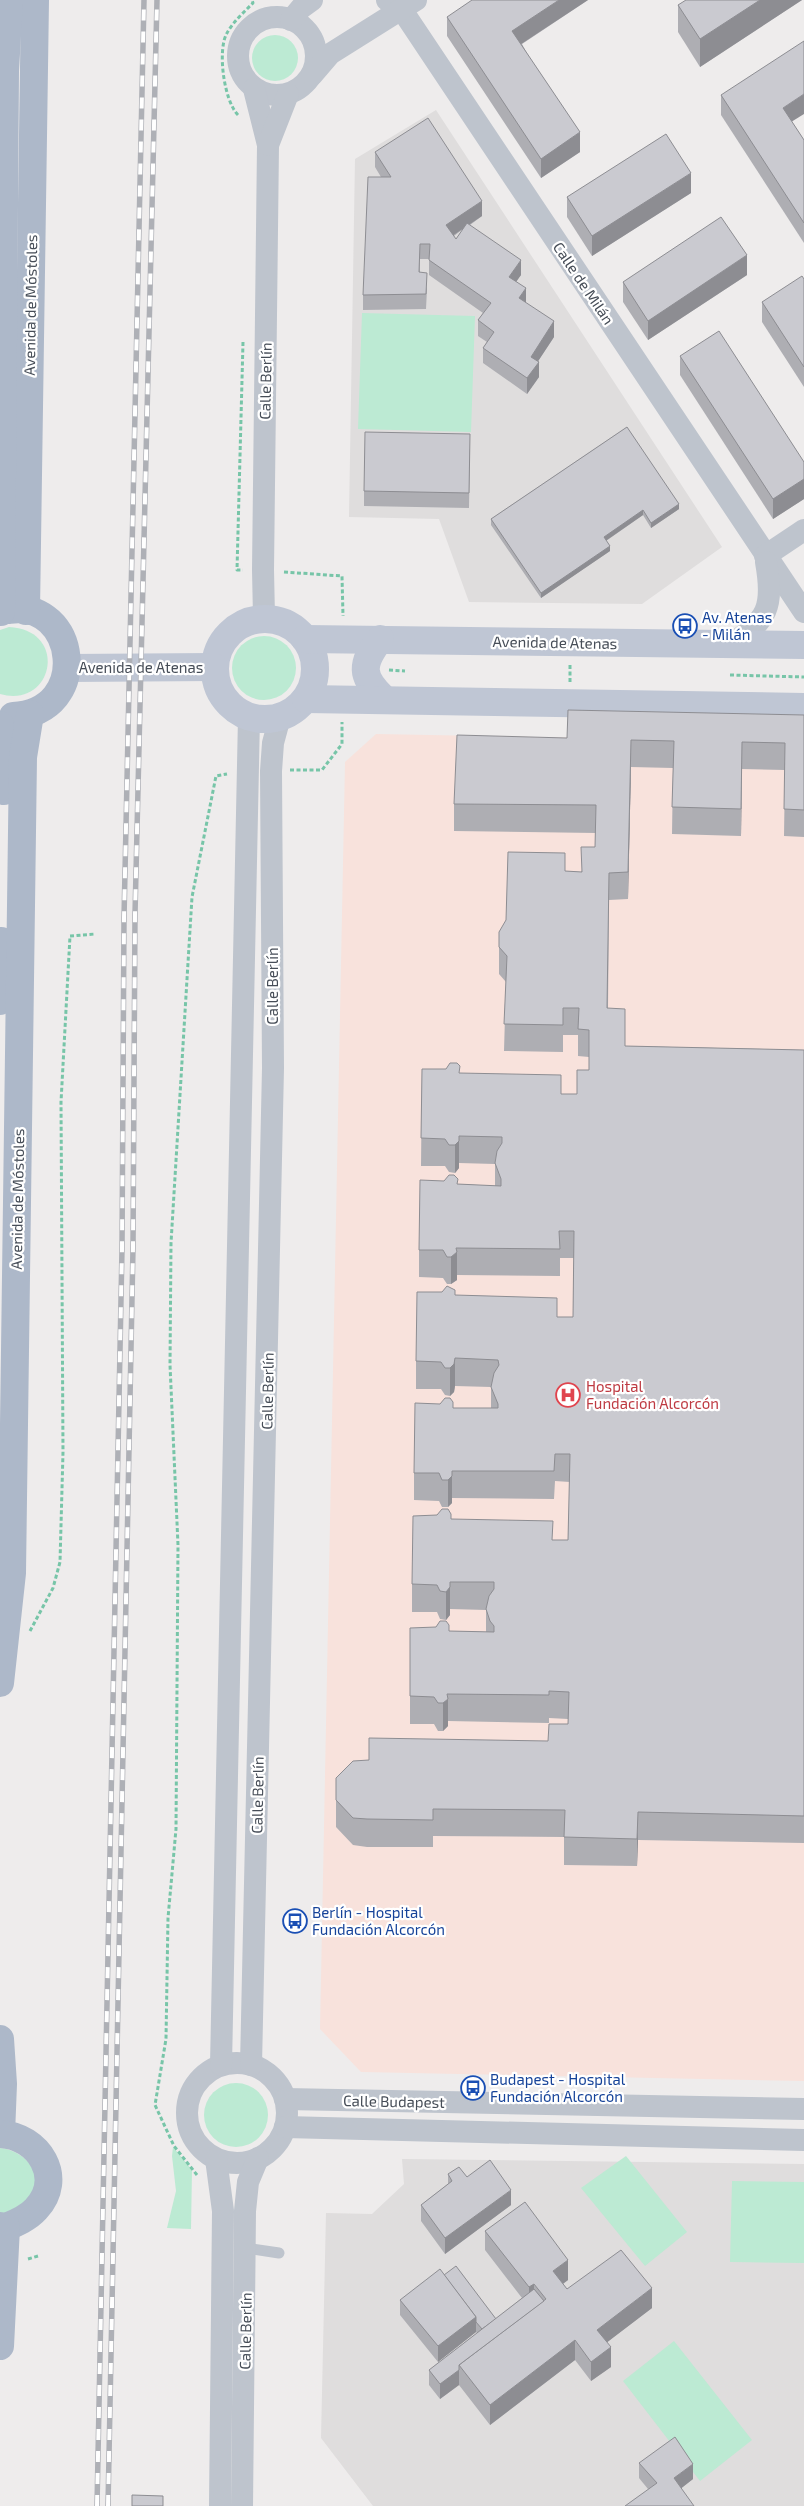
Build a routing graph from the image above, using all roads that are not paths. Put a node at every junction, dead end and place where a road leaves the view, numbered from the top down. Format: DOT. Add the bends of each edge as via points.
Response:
graph roads {
  1 [pos="9,0"];
  2 [pos="35,0"];
  3 [pos="312,0"];
  4 [pos="402,3"];
  5 [pos="258,7"];
  6 [pos="287,13"];
  7 [pos="3,71"];
  8 [pos="312,75"];
  9 [pos="254,88"];
  10 [pos="288,94"];
  11 [pos="268,145"];
  12 [pos="804,530"];
  13 [pos="765,556"];
  14 [pos="9,612"];
  15 [pos="804,612"];
  16 [pos="264,617"];
  17 [pos="305,639"];
  18 [pos="380,639"];
  19 [pos="804,645"];
  20 [pos="730,657"];
  21 [pos="214,667"];
  22 [pos="68,668"];
  23 [pos="383,698"];
  24 [pos="306,699"];
  25 [pos="804,707"];
  26 [pos="0,714"];
  27 [pos="30,714"];
  28 [pos="249,718"];
  29 [pos="280,718"];
  30 [pos="0,725"];
  31 [pos="0,1002"];
  32 [pos="0,1683"];
  33 [pos="0,2039"];
  34 [pos="222,2065"];
  35 [pos="251,2065"];
  36 [pos="285,2098"];
  37 [pos="804,2109"];
  38 [pos="285,2127"];
  39 [pos="1,2134"];
  40 [pos="804,2140"];
  41 [pos="258,2158"];
  42 [pos="216,2159"];
  43 [pos="3,2226"];
  44 [pos="246,2248"];
  45 [pos="279,2253"];
  46 [pos="0,2346"];
  47 [pos="220,2506"];
  48 [pos="242,2506"];
  1 -- 7 [label="main road, Avenida de Móstoles"];
  2 -- 14 [label="main road, Avenida de Móstoles"];
  3 -- 6 [label="street"];
  4 -- 8 [label="street" via="330,54"];
  4 -- 13 [label="street, Calle de Milán"];
  5 -- 6 [label="street" via="278,16"];
  5 -- 9 [label="street" via="240,44 238,56 242,74"];
  6 -- 8 [label="street" via="311,37 316,62"];
  7 -- 14 [label="main road, Avenida de Móstoles"];
  8 -- 10 [label="street" via="298,90"];
  9 -- 10 [label="street" via="275,96"];
  9 -- 11 [label="street, Calle Berlín"];
  10 -- 11 [label="street, Calle Berlín"];
  11 -- 16 [label="street, Calle Berlín"];
  12 -- 13 [label="street"];
  13 -- 15 [label="street, Calle de Milán"];
  13 -- 20 [label="street, Calle de Milán" via="771,589 766,609"];
  14 -- 22 [label="main road" via="41,616 53,626 67,652"];
  16 -- 17 [label="street" via="283,622"];
  16 -- 21 [label="street" via="238,626 226,637"];
  17 -- 18 [label="street, Avenida de Atenas"];
  17 -- 24 [label="street" via="313,653 315,669"];
  18 -- 20 [label="street, Avenida de Atenas"];
  18 -- 23 [label="street" via="369,654 364,669 372,687"];
  19 -- 20 [label="street, Avenida de Atenas"];
  21 -- 22 [label="street, Avenida de Atenas"];
  21 -- 28 [label="street" via="216,683 223,698 234,710"];
  22 -- 27 [label="main road" via="56,697 44,708"];
  23 -- 24 [label="street"];
  23 -- 25 [label="street"];
  24 -- 29 [label="street"];
  26 -- 27 [label="main road"];
  27 -- 32 [label="main road, Avenida de Móstoles" via="23,757 12,1573"];
  28 -- 29 [label="street"];
  28 -- 34 [label="street, Calle Berlín"];
  29 -- 35 [label="street, Calle Berlín" via="273,743 271,771 273,1068"];
  30 -- 31 [label="main road" via="5,758"];
  33 -- 39 [label="main road" via="3,2084"];
  34 -- 35 [label="street"];
  34 -- 42 [label="street" via="199,2080 192,2091 187,2117 196,2142"];
  35 -- 36 [label="street" via="272,2077"];
  36 -- 37 [label="street, Calle Budapest"];
  36 -- 38 [label="street"];
  38 -- 40 [label="street, Calle Budapest"];
  38 -- 41 [label="street" via="274,2145"];
  39 -- 43 [label="main road" via="18,2137 31,2144 40,2154 48,2182 45,2196 36,2209 24,2219"];
  41 -- 42 [label="street" via="244,2163"];
  41 -- 44 [label="street, Calle Berlín" via="248,2182"];
  42 -- 47 [label="street, Calle Berlín" via="223,2211"];
  43 -- 46 [label="main road"];
  44 -- 45 [label="lane"];
  44 -- 48 [label="street, Calle Berlín"];
}
